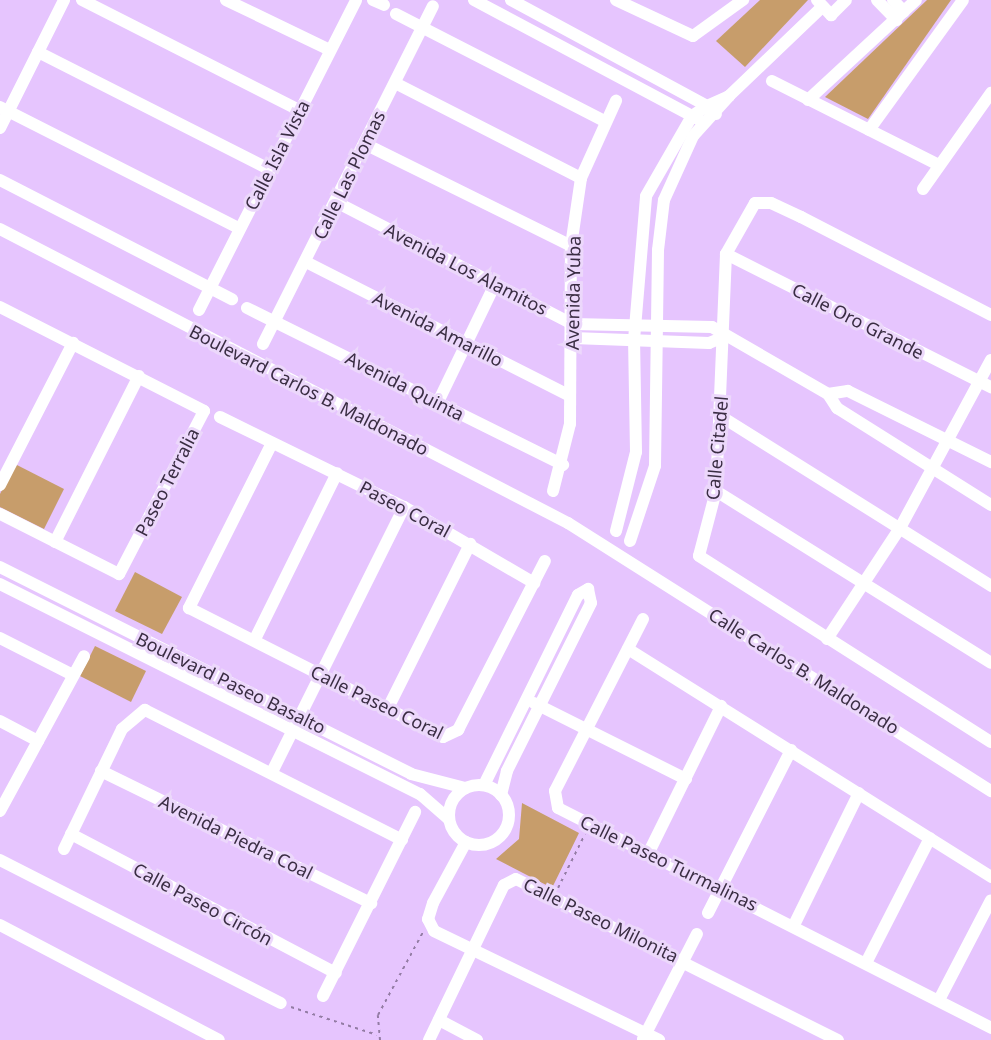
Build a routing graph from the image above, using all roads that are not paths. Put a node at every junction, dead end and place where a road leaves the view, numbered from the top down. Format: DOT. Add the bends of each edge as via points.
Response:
graph roads {
  1 [pos="64,0"];
  2 [pos="82,0"];
  3 [pos="226,0"];
  4 [pos="356,0"];
  5 [pos="474,0"];
  6 [pos="511,0"];
  7 [pos="616,0"];
  8 [pos="743,0"];
  9 [pos="846,0"];
  10 [pos="877,0"];
  11 [pos="893,0"];
  12 [pos="916,0"];
  13 [pos="963,0"];
  14 [pos="819,4"];
  15 [pos="433,6"];
  16 [pos="396,14"];
  17 [pos="900,16"];
  18 [pos="423,28"];
  19 [pos="330,50"];
  20 [pos="38,52"];
  21 [pos="772,81"];
  22 [pos="395,83"];
  23 [pos="991,93"];
  24 [pos="808,99"];
  25 [pos="616,101"];
  26 [pos="4,109"];
  27 [pos="299,110"];
  28 [pos="711,110"];
  29 [pos="692,116"];
  30 [pos="604,121"];
  31 [pos="706,124"];
  32 [pos="0,128"];
  33 [pos="869,130"];
  34 [pos="365,144"];
  35 [pos="939,165"];
  36 [pos="269,169"];
  37 [pos="581,178"];
  38 [pos="0,180"];
  39 [pos="923,189"];
  40 [pos="336,202"];
  41 [pos="239,228"];
  42 [pos="0,229"];
  43 [pos="571,246"];
  44 [pos="726,254"];
  45 [pos="306,262"];
  46 [pos="495,284"];
  47 [pos="211,288"];
  48 [pos="232,299"];
  49 [pos="248,308"];
  50 [pos="199,310"];
  51 [pos="1,311"];
  52 [pos="991,315"];
  53 [pos="275,321"];
  54 [pos="572,324"];
  55 [pos="636,324"];
  56 [pos="656,325"];
  57 [pos="726,336"];
  58 [pos="573,338"];
  59 [pos="634,340"];
  60 [pos="655,340"];
  61 [pos="73,343"];
  62 [pos="466,343"];
  63 [pos="263,344"];
  64 [pos="991,360"];
  65 [pos="139,376"];
  66 [pos="986,384"];
  67 [pos="828,394"];
  68 [pos="570,396"];
  69 [pos="438,402"];
  70 [pos="220,417"];
  71 [pos="722,417"];
  72 [pos="949,441"];
  73 [pos="272,443"];
  74 [pos="991,462"];
  75 [pos="563,465"];
  76 [pos="934,470"];
  77 [pos="337,473"];
  78 [pos="0,485"];
  79 [pos="553,491"];
  80 [pos="716,491"];
  81 [pos="991,506"];
  82 [pos="404,507"];
  83 [pos="0,514"];
  84 [pos="900,528"];
  85 [pos="616,531"];
  86 [pos="630,541"];
  87 [pos="55,542"];
  88 [pos="470,544"];
  89 [pos="618,553"];
  90 [pos="545,561"];
  91 [pos="0,567"];
  92 [pos="863,582"];
  93 [pos="534,583"];
  94 [pos="0,584"];
  95 [pos="991,586"];
  96 [pos="643,619"];
  97 [pos="0,638"];
  98 [pos="255,639"];
  99 [pos="827,639"];
  100 [pos="628,649"];
  101 [pos="84,656"];
  102 [pos="991,663"];
  103 [pos="317,673"];
  104 [pos="74,675"];
  105 [pos="526,700"];
  106 [pos="540,706"];
  107 [pos="721,706"];
  108 [pos="387,710"];
  109 [pos="298,714"];
  110 [pos="0,721"];
  111 [pos="585,728"];
  112 [pos="292,729"];
  113 [pos="38,741"];
  114 [pos="991,742"];
  115 [pos="791,750"];
  116 [pos="101,771"];
  117 [pos="272,772"];
  118 [pos="686,779"];
  119 [pos="484,785"];
  120 [pos="465,788"];
  121 [pos="991,791"];
  122 [pos="859,793"];
  123 [pos="501,795"];
  124 [pos="1,808"];
  125 [pos="415,812"];
  126 [pos="449,819"];
  127 [pos="71,834"];
  128 [pos="930,838"];
  129 [pos="402,840"];
  130 [pos="466,842"];
  131 [pos="64,849"];
  132 [pos="649,852"];
  133 [pos="0,860"];
  134 [pos="991,878"];
  135 [pos="721,888"];
  136 [pos="991,900"];
  137 [pos="371,903"];
  138 [pos="708,913"];
  139 [pos="0,925"];
  140 [pos="794,925"];
  141 [pos="697,934"];
  142 [pos="474,949"];
  143 [pos="684,960"];
  144 [pos="867,961"];
  145 [pos="336,973"];
  146 [pos="323,996"];
  147 [pos="940,998"];
  148 [pos="281,1003"];
  149 [pos="439,1020"];
  150 [pos="991,1028"];
  151 [pos="644,1037"];
  152 [pos="219,1040"];
  153 [pos="429,1040"];
  154 [pos="477,1040"];
  155 [pos="659,1040"];
  156 [pos="838,1040"];
  1 -- 20 [label="street"];
  2 -- 27 [label="street"];
  3 -- 19 [label="street"];
  4 -- 19 [label="street, Calle Isla Vista"];
  5 -- 29 [label="street"];
  6 -- 28 [label="street"];
  7 -- 8 [label="street" via="693,36"];
  9 -- 14 [label="street" via="836,14"];
  10 -- 17 [label="street"];
  11 -- 17 [label="street"];
  12 -- 17 [label="street"];
  13 -- 33 [label="street"];
  14 -- 28 [label="street"];
  15 -- 18 [label="street, Calle Las Plomas"];
  16 -- 18 [label="street"];
  17 -- 24 [label="street"];
  18 -- 22 [label="street, Calle Las Plomas"];
  18 -- 30 [label="street"];
  19 -- 27 [label="street, Calle Isla Vista"];
  20 -- 26 [label="street"];
  20 -- 36 [label="street"];
  21 -- 24 [label="street"];
  22 -- 34 [label="street, Calle Las Plomas"];
  22 -- 37 [label="street"];
  23 -- 35 [label="street"];
  24 -- 33 [label="street"];
  25 -- 30 [label="street, Avenida Yuba"];
  26 -- 32 [label="street"];
  26 -- 41 [label="street"];
  27 -- 36 [label="street, Calle Isla Vista"];
  28 -- 29 [label="street"];
  28 -- 31 [label="street"];
  29 -- 31 [label="street"];
  29 -- 55 [label="street" via="646,196"];
  30 -- 37 [label="street, Avenida Yuba"];
  31 -- 56 [label="street" via="676,165 664,200"];
  33 -- 35 [label="street"];
  34 -- 40 [label="street, Calle Las Plomas"];
  34 -- 43 [label="street"];
  35 -- 39 [label="street"];
  36 -- 41 [label="street, Calle Isla Vista"];
  37 -- 43 [label="street, Avenida Yuba"];
  38 -- 47 [label="street"];
  40 -- 45 [label="street, Calle Las Plomas"];
  40 -- 46 [label="street, Avenida Los Alamitos"];
  41 -- 47 [label="street, Calle Isla Vista"];
  42 -- 89 [label="street, Boulevard Carlos B. Maldonado"];
  43 -- 54 [label="street, Avenida Yuba"];
  44 -- 52 [label="street, Calle Citadel" via="755,203 771,203"];
  44 -- 57 [label="street, Calle Citadel"];
  44 -- 66 [label="street, Calle Oro Grande"];
  45 -- 53 [label="street, Calle Las Plomas"];
  45 -- 62 [label="street, Avenida Amarillo"];
  46 -- 54 [label="street, Avenida Los Alamitos"];
  46 -- 62 [label="street"];
  47 -- 48 [label="street"];
  47 -- 50 [label="street, Calle Isla Vista"];
  49 -- 53 [label="street, Avenida Quinta"];
  51 -- 61 [label="street, Paseo Terralia"];
  53 -- 63 [label="street, Calle Las Plomas"];
  53 -- 69 [label="street, Avenida Quinta"];
  54 -- 55 [label="street, Avenida Los Alamitos"];
  54 -- 58 [label="street, Avenida Yuba"];
  55 -- 56 [label="street, Avenida Los Alamitos"];
  55 -- 59 [label="street"];
  56 -- 57 [label="street, Avenida Los Alamitos" via="712,327"];
  56 -- 60 [label="street"];
  57 -- 60 [label="street" via="709,343"];
  57 -- 67 [label="street, Avenida Los Alamitos"];
  57 -- 71 [label="street, Calle Citadel"];
  58 -- 59 [label="street"];
  58 -- 68 [label="street, Avenida Yuba"];
  59 -- 60 [label="street"];
  59 -- 85 [label="street" via="636,452"];
  60 -- 86 [label="street" via="655,466"];
  61 -- 65 [label="street, Paseo Terralia"];
  61 -- 78 [label="street"];
  62 -- 68 [label="street, Avenida Amarillo"];
  62 -- 69 [label="street"];
  64 -- 66 [label="street"];
  65 -- 87 [label="street"];
  65 -- 87 [label="street, Paseo Terralia" via="204,411 119,574"];
  66 -- 72 [label="street"];
  67 -- 72 [label="street" via="848,391"];
  67 -- 76 [label="street" via="837,408"];
  68 -- 75 [label="street, Avenida Yuba"];
  69 -- 75 [label="street, Avenida Quinta"];
  70 -- 73 [label="street, Paseo Coral"];
  71 -- 80 [label="street, Calle Citadel"];
  71 -- 84 [label="street"];
  72 -- 74 [label="street"];
  72 -- 76 [label="street"];
  73 -- 77 [label="street, Paseo Coral"];
  73 -- 98 [label="street, Calle Paseo Coral" via="189,608"];
  75 -- 79 [label="street, Avenida Yuba"];
  76 -- 81 [label="street"];
  76 -- 84 [label="street"];
  77 -- 82 [label="street, Paseo Coral"];
  77 -- 98 [label="street"];
  80 -- 92 [label="street"];
  80 -- 99 [label="street, Calle Citadel" via="699,556"];
  82 -- 88 [label="street, Paseo Coral"];
  82 -- 103 [label="street"];
  83 -- 87 [label="street, Paseo Terralia"];
  84 -- 92 [label="street"];
  84 -- 95 [label="street"];
  88 -- 93 [label="street, Paseo Coral"];
  88 -- 108 [label="street"];
  89 -- 121 [label="street, Calle Carlos B. Maldonado"];
  90 -- 93 [label="street, Calle Paseo Coral"];
  91 -- 109 [label="street, Boulevard Paseo Basalto"];
  92 -- 99 [label="street"];
  92 -- 102 [label="street"];
  93 -- 108 [label="street, Calle Paseo Coral" via="453,736 442,737"];
  94 -- 112 [label="street, Boulevard Paseo Basalto"];
  96 -- 100 [label="street, Calle Paseo Turmalinas"];
  97 -- 104 [label="street"];
  98 -- 103 [label="street, Calle Paseo Coral"];
  99 -- 114 [label="street"];
  100 -- 107 [label="street"];
  100 -- 111 [label="street, Calle Paseo Turmalinas"];
  101 -- 104 [label="street"];
  103 -- 108 [label="street, Calle Paseo Coral"];
  103 -- 109 [label="street"];
  104 -- 113 [label="street"];
  105 -- 106 [label="street"];
  105 -- 106 [label="street" via="578,595 588,589 591,603"];
  105 -- 119 [label="street"];
  106 -- 111 [label="street"];
  106 -- 123 [label="street" via="507,771"];
  107 -- 115 [label="street"];
  107 -- 118 [label="street"];
  109 -- 112 [label="street"];
  109 -- 120 [label="street, Boulevard Paseo Basalto" via="411,774"];
  110 -- 113 [label="street"];
  111 -- 118 [label="street"];
  111 -- 132 [label="street, Calle Paseo Turmalinas" via="553,796 558,808"];
  112 -- 117 [label="street"];
  112 -- 126 [label="street, Boulevard Paseo Basalto" via="420,794"];
  113 -- 124 [label="street"];
  115 -- 122 [label="street"];
  115 -- 135 [label="street"];
  116 -- 117 [label="street" via="127,720 141,711 166,717"];
  116 -- 127 [label="street"];
  116 -- 137 [label="street, Avenida Piedra Coal"];
  117 -- 129 [label="street"];
  118 -- 132 [label="street"];
  119 -- 120 [label="street"];
  119 -- 123 [label="street"];
  120 -- 126 [label="street" via="452,801"];
  122 -- 128 [label="street"];
  122 -- 140 [label="street"];
  123 -- 130 [label="street" via="509,813 503,833 486,844"];
  125 -- 129 [label="street"];
  126 -- 130 [label="street"];
  127 -- 131 [label="street"];
  127 -- 145 [label="street, Calle Paseo Circón"];
  128 -- 134 [label="street"];
  128 -- 144 [label="street"];
  129 -- 137 [label="street"];
  130 -- 142 [label="street" via="433,903 430,926"];
  132 -- 135 [label="street, Calle Paseo Turmalinas"];
  133 -- 148 [label="street"];
  135 -- 138 [label="street"];
  135 -- 140 [label="street, Calle Paseo Turmalinas"];
  136 -- 147 [label="street"];
  137 -- 145 [label="street"];
  139 -- 152 [label="street"];
  140 -- 144 [label="street, Calle Paseo Turmalinas"];
  141 -- 143 [label="street"];
  142 -- 143 [label="street, Calle Paseo Milonita" via="505,883 520,880"];
  142 -- 149 [label="street, Calle Paseo Milonita"];
  142 -- 151 [label="street"];
  143 -- 151 [label="street"];
  143 -- 156 [label="street, Calle Paseo Milonita"];
  144 -- 147 [label="street, Calle Paseo Turmalinas"];
  145 -- 146 [label="street"];
  147 -- 150 [label="street, Calle Paseo Turmalinas"];
  149 -- 153 [label="street, Calle Paseo Milonita"];
  149 -- 154 [label="street"];
  151 -- 155 [label="street"];
}
